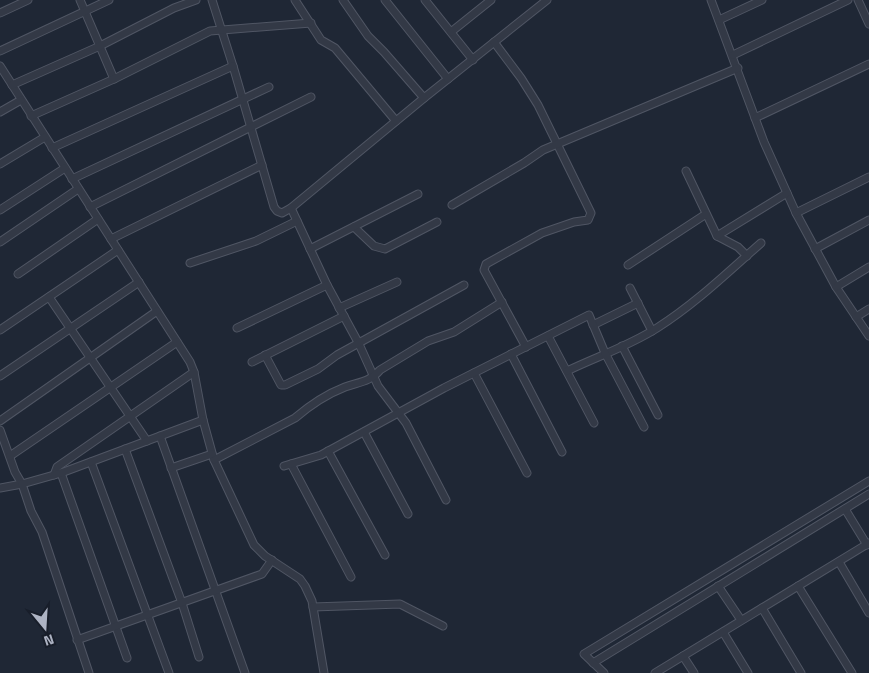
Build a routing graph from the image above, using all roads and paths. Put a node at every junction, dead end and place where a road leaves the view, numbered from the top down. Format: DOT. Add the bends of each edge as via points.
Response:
graph roads {
  1 [pos="28,0"];
  2 [pos="80,0"];
  3 [pos="109,0"];
  4 [pos="196,0"];
  5 [pos="212,0"];
  6 [pos="295,0"];
  7 [pos="343,0"];
  8 [pos="385,0"];
  9 [pos="436,0"];
  10 [pos="491,0"];
  11 [pos="547,0"];
  12 [pos="711,0"];
  13 [pos="762,0"];
  14 [pos="848,0"];
  15 [pos="858,0"];
  16 [pos="427,3"];
  17 [pos="85,12"];
  18 [pos="0,13"];
  19 [pos="719,20"];
  20 [pos="311,23"];
  21 [pos="869,24"];
  22 [pos="222,30"];
  23 [pos="451,32"];
  24 [pos="494,42"];
  25 [pos="100,46"];
  26 [pos="0,51"];
  27 [pos="733,55"];
  28 [pos="473,60"];
  29 [pos="869,64"];
  30 [pos="0,66"];
  31 [pos="233,66"];
  32 [pos="738,68"];
  33 [pos="114,79"];
  34 [pos="448,79"];
  35 [pos="12,85"];
  36 [pos="269,87"];
  37 [pos="311,97"];
  38 [pos="424,98"];
  39 [pos="21,100"];
  40 [pos="243,100"];
  41 [pos="0,112"];
  42 [pos="32,116"];
  43 [pos="755,118"];
  44 [pos="396,121"];
  45 [pos="251,128"];
  46 [pos="45,137"];
  47 [pos="558,145"];
  48 [pos="52,148"];
  49 [pos="0,164"];
  50 [pos="262,165"];
  51 [pos="65,168"];
  52 [pos="686,171"];
  53 [pos="869,177"];
  54 [pos="72,179"];
  55 [pos="78,189"];
  56 [pos="787,193"];
  57 [pos="418,194"];
  58 [pos="452,205"];
  59 [pos="90,207"];
  60 [pos="291,208"];
  61 [pos="0,210"];
  62 [pos="796,213"];
  63 [pos="706,214"];
  64 [pos="98,219"];
  65 [pos="869,220"];
  66 [pos="297,221"];
  67 [pos="437,222"];
  68 [pos="354,227"];
  69 [pos="717,236"];
  70 [pos="111,239"];
  71 [pos="0,242"];
  72 [pos="761,243"];
  73 [pos="310,249"];
  74 [pos="815,249"];
  75 [pos="118,250"];
  76 [pos="747,256"];
  77 [pos="190,263"];
  78 [pos="628,265"];
  79 [pos="869,267"];
  80 [pos="18,274"];
  81 [pos="139,282"];
  82 [pos="396,282"];
  83 [pos="464,284"];
  84 [pos="326,285"];
  85 [pos="836,287"];
  86 [pos="630,288"];
  87 [pos="49,297"];
  88 [pos="502,302"];
  89 [pos="638,303"];
  90 [pos="340,308"];
  91 [pos="869,309"];
  92 [pos="157,310"];
  93 [pos="344,316"];
  94 [pos="856,317"];
  95 [pos="593,325"];
  96 [pos="70,328"];
  97 [pos="237,328"];
  98 [pos="0,330"];
  99 [pos="652,331"];
  100 [pos="548,336"];
  101 [pos="869,336"];
  102 [pos="177,342"];
  103 [pos="358,344"];
  104 [pos="622,346"];
  105 [pos="526,347"];
  106 [pos="605,353"];
  107 [pos="511,354"];
  108 [pos="265,356"];
  109 [pos="90,357"];
  110 [pos="252,362"];
  111 [pos="567,371"];
  112 [pos="194,372"];
  113 [pos="474,373"];
  114 [pos="0,376"];
  115 [pos="374,377"];
  116 [pos="111,388"];
  117 [pos="398,413"];
  118 [pos="658,415"];
  119 [pos="130,416"];
  120 [pos="0,420"];
  121 [pos="203,420"];
  122 [pos="594,424"];
  123 [pos="644,427"];
  124 [pos="0,430"];
  125 [pos="364,432"];
  126 [pos="160,436"];
  127 [pos="147,441"];
  128 [pos="125,449"];
  129 [pos="328,452"];
  130 [pos="562,452"];
  131 [pos="10,456"];
  132 [pos="213,457"];
  133 [pos="91,462"];
  134 [pos="171,468"];
  135 [pos="527,473"];
  136 [pos="57,474"];
  137 [pos="869,481"];
  138 [pos="22,484"];
  139 [pos="0,488"];
  140 [pos="869,494"];
  141 [pos="446,500"];
  142 [pos="845,509"];
  143 [pos="408,514"];
  144 [pos="805,520"];
  145 [pos="811,530"];
  146 [pos="868,544"];
  147 [pos="385,556"];
  148 [pos="272,560"];
  149 [pos="839,562"];
  150 [pos="351,577"];
  151 [pos="702,583"];
  152 [pos="718,586"];
  153 [pos="798,586"];
  154 [pos="216,590"];
  155 [pos="709,592"];
  156 [pos="182,603"];
  157 [pos="313,607"];
  158 [pos="762,608"];
  159 [pos="869,613"];
  160 [pos="148,615"];
  161 [pos="741,620"];
  162 [pos="442,626"];
  163 [pos="115,627"];
  164 [pos="723,632"];
  165 [pos="77,640"];
  166 [pos="683,656"];
  167 [pos="200,657"];
  168 [pos="127,658"];
  169 [pos="593,663"];
  170 [pos="89,673"];
  171 [pos="169,673"];
  172 [pos="245,673"];
  173 [pos="324,673"];
  174 [pos="604,673"];
  175 [pos="654,673"];
  176 [pos="694,673"];
  177 [pos="748,673"];
  178 [pos="801,673"];
  179 [pos="852,673"];
  1 -- 18 [label="street"];
  2 -- 17 [label="street"];
  3 -- 17 [label="street"];
  4 -- 25 [label="street"];
  5 -- 22 [label="street"];
  6 -- 20 [label="street"];
  7 -- 38 [label="street" via="368,36"];
  8 -- 34 [label="street"];
  9 -- 16 [label="street"];
  10 -- 23 [label="street"];
  11 -- 24 [label="street"];
  12 -- 19 [label="street"];
  13 -- 19 [label="street"];
  14 -- 27 [label="street"];
  15 -- 21 [label="street"];
  16 -- 23 [label="street"];
  17 -- 25 [label="street"];
  17 -- 26 [label="street"];
  19 -- 27 [label="street"];
  20 -- 22 [label="street"];
  20 -- 44 [label="street" via="321,40 335,48"];
  22 -- 31 [label="street"];
  22 -- 33 [label="street" via="210,31"];
  23 -- 28 [label="street"];
  24 -- 28 [label="street"];
  24 -- 47 [label="street" via="529,90"];
  25 -- 33 [label="street"];
  25 -- 35 [label="street"];
  27 -- 32 [label="street"];
  28 -- 34 [label="street"];
  29 -- 43 [label="street"];
  30 -- 35 [label="street"];
  31 -- 40 [label="street"];
  31 -- 48 [label="street"];
  32 -- 43 [label="street"];
  32 -- 47 [label="street"];
  33 -- 42 [label="street"];
  34 -- 38 [label="street"];
  35 -- 39 [label="street"];
  36 -- 40 [label="street"];
  37 -- 45 [label="street"];
  38 -- 44 [label="street"];
  39 -- 41 [label="street"];
  39 -- 42 [label="street"];
  40 -- 45 [label="street"];
  40 -- 54 [label="street"];
  42 -- 46 [label="street"];
  43 -- 56 [label="street"];
  44 -- 60 [label="street"];
  45 -- 50 [label="street"];
  45 -- 59 [label="street"];
  46 -- 48 [label="street"];
  46 -- 49 [label="street"];
  47 -- 58 [label="street" via="543,150"];
  47 -- 88 [label="street" via="590,216 588,220 542,233 486,264 484,270"];
  48 -- 51 [label="street"];
  50 -- 60 [label="street" via="274,207 282,213"];
  50 -- 70 [label="street"];
  51 -- 54 [label="street"];
  51 -- 61 [label="street"];
  52 -- 63 [label="street"];
  53 -- 62 [label="street"];
  54 -- 55 [label="street"];
  55 -- 59 [label="street"];
  55 -- 71 [label="street"];
  56 -- 62 [label="street"];
  56 -- 69 [label="street"];
  57 -- 68 [label="street"];
  59 -- 64 [label="street"];
  60 -- 66 [label="street"];
  62 -- 74 [label="street"];
  63 -- 69 [label="street"];
  63 -- 78 [label="street"];
  64 -- 70 [label="street"];
  64 -- 80 [label="street"];
  65 -- 74 [label="street"];
  66 -- 73 [label="street"];
  66 -- 77 [label="street" via="256,241"];
  67 -- 68 [label="street" via="385,249 374,246"];
  68 -- 73 [label="street"];
  69 -- 76 [label="street"];
  70 -- 75 [label="street"];
  72 -- 76 [label="street"];
  73 -- 84 [label="street"];
  74 -- 85 [label="street"];
  75 -- 81 [label="street"];
  75 -- 87 [label="street"];
  76 -- 99 [label="street"];
  79 -- 85 [label="street"];
  81 -- 92 [label="street"];
  81 -- 96 [label="street"];
  82 -- 90 [label="street"];
  83 -- 103 [label="street"];
  84 -- 90 [label="street"];
  84 -- 97 [label="street"];
  85 -- 94 [label="street"];
  86 -- 89 [label="street"];
  87 -- 96 [label="street"];
  87 -- 98 [label="street"];
  88 -- 105 [label="street"];
  88 -- 115 [label="street" via="454,332 428,341"];
  89 -- 95 [label="street"];
  89 -- 99 [label="street"];
  90 -- 93 [label="street"];
  91 -- 94 [label="street"];
  92 -- 102 [label="street"];
  92 -- 109 [label="street"];
  93 -- 103 [label="street"];
  93 -- 108 [label="street"];
  94 -- 101 [label="street"];
  95 -- 100 [label="street" via="589,315"];
  95 -- 106 [label="street"];
  96 -- 109 [label="street"];
  96 -- 114 [label="street"];
  99 -- 104 [label="street"];
  100 -- 105 [label="street"];
  100 -- 111 [label="street"];
  102 -- 112 [label="street"];
  102 -- 116 [label="street"];
  103 -- 108 [label="street" via="284,385 281,385"];
  103 -- 115 [label="street"];
  104 -- 106 [label="street"];
  104 -- 118 [label="street"];
  105 -- 107 [label="street"];
  106 -- 111 [label="street"];
  106 -- 123 [label="street"];
  107 -- 113 [label="street"];
  107 -- 130 [label="street"];
  108 -- 110 [label="street"];
  109 -- 116 [label="street"];
  109 -- 120 [label="street"];
  111 -- 122 [label="street"];
  112 -- 119 [label="street"];
  112 -- 121 [label="street"];
  113 -- 117 [label="street"];
  113 -- 135 [label="street"];
  115 -- 117 [label="street"];
  115 -- 132 [label="street" via="344,388 295,418"];
  116 -- 119 [label="street"];
  116 -- 131 [label="street"];
  117 -- 125 [label="street"];
  117 -- 141 [label="street"];
  119 -- 127 [label="street"];
  119 -- 136 [label="street" via="57,467"];
  121 -- 126 [label="street"];
  121 -- 132 [label="street"];
  124 -- 131 [label="street"];
  125 -- 129 [label="street"];
  125 -- 143 [label="street"];
  126 -- 127 [label="street"];
  126 -- 134 [label="street"];
  127 -- 128 [label="street"];
  128 -- 133 [label="street"];
  128 -- 156 [label="street"];
  129 -- 147 [label="street"];
  129 -- 150 [label="street" via="288,465"];
  131 -- 138 [label="street"];
  132 -- 134 [label="street"];
  132 -- 148 [label="street" via="254,544"];
  133 -- 136 [label="street"];
  133 -- 160 [label="street"];
  134 -- 154 [label="street"];
  136 -- 138 [label="street"];
  136 -- 163 [label="street"];
  137 -- 144 [label="street"];
  138 -- 139 [label="street"];
  138 -- 165 [label="street" via="42,532"];
  140 -- 142 [label="street"];
  142 -- 145 [label="street"];
  142 -- 146 [label="street"];
  144 -- 145 [label="street"];
  144 -- 151 [label="street"];
  145 -- 152 [label="street"];
  146 -- 149 [label="street"];
  148 -- 154 [label="street" via="262,574"];
  148 -- 157 [label="street" via="300,579 309,592"];
  149 -- 153 [label="street"];
  149 -- 159 [label="street"];
  151 -- 155 [label="street"];
  151 -- 169 [label="street" via="584,654"];
  152 -- 155 [label="street"];
  152 -- 161 [label="street"];
  153 -- 158 [label="street"];
  153 -- 179 [label="street"];
  154 -- 156 [label="street"];
  154 -- 172 [label="street"];
  155 -- 169 [label="street"];
  156 -- 160 [label="street"];
  156 -- 167 [label="street"];
  157 -- 162 [label="street" via="400,604"];
  157 -- 173 [label="street"];
  158 -- 161 [label="street"];
  158 -- 178 [label="street"];
  160 -- 163 [label="street"];
  160 -- 171 [label="street"];
  161 -- 164 [label="street"];
  163 -- 165 [label="street"];
  163 -- 168 [label="street"];
  164 -- 166 [label="street"];
  164 -- 177 [label="street"];
  165 -- 170 [label="street"];
  166 -- 175 [label="street"];
  166 -- 176 [label="street"];
  169 -- 174 [label="street"];
}
